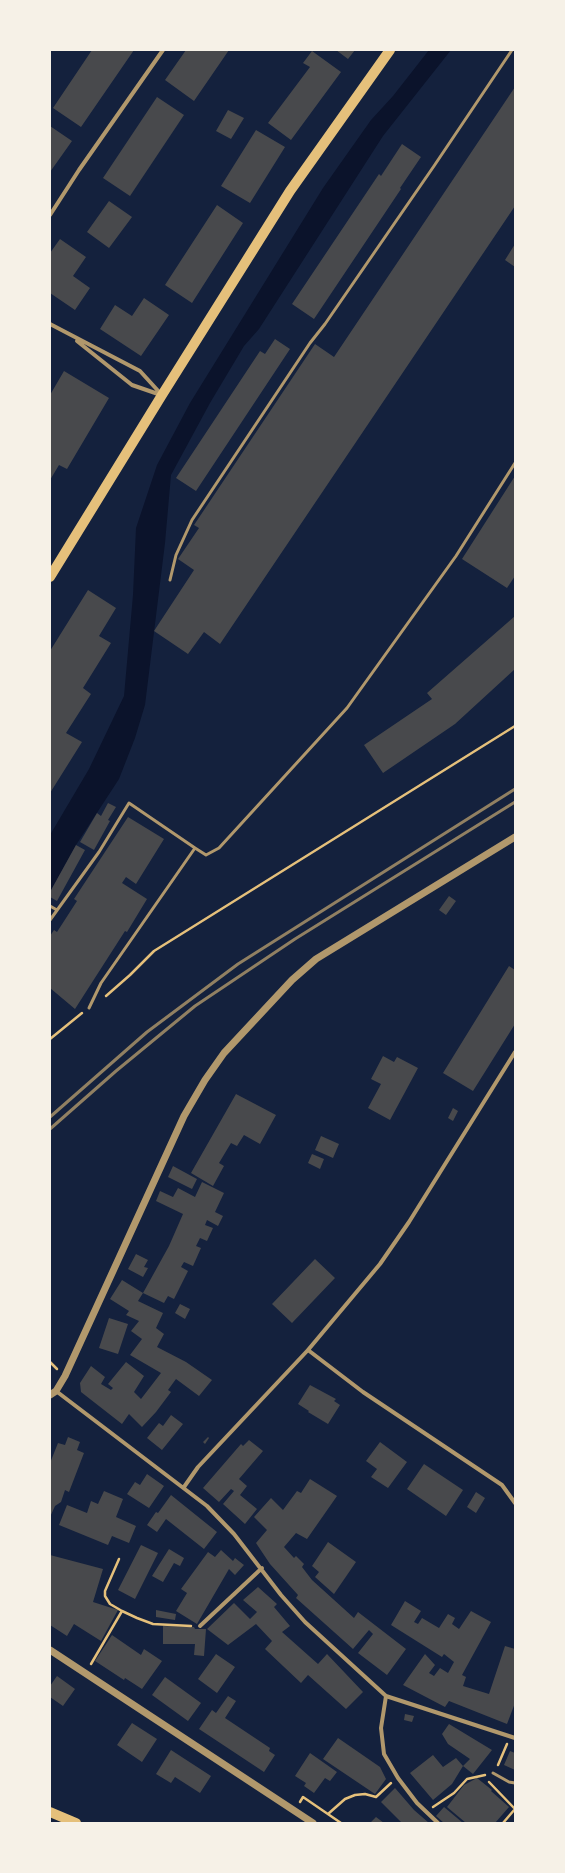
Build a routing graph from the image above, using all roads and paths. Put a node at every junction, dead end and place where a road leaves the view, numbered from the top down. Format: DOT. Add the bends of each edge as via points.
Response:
graph roads {
  1 [pos="163,50"];
  2 [pos="390,50"];
  3 [pos="512,50"];
  4 [pos="50,215"];
  5 [pos="50,324"];
  6 [pos="69,335"];
  7 [pos="162,395"];
  8 [pos="515,463"];
  9 [pos="50,577"];
  10 [pos="170,580"];
  11 [pos="515,726"];
  12 [pos="515,837"];
  13 [pos="195,848"];
  14 [pos="50,906"];
  15 [pos="57,910"];
  16 [pos="50,920"];
  17 [pos="89,1008"];
  18 [pos="50,1039"];
  19 [pos="515,1052"];
  20 [pos="308,1350"];
  21 [pos="53,1393"];
  22 [pos="184,1487"];
  23 [pos="515,1503"];
  24 [pos="119,1559"];
  25 [pos="262,1568"];
  26 [pos="122,1610"];
  27 [pos="200,1626"];
  28 [pos="50,1650"];
  29 [pos="85,1673"];
  30 [pos="386,1696"];
  31 [pos="515,1738"];
  32 [pos="494,1773"];
  33 [pos="398,1778"];
  34 [pos="515,1783"];
  35 [pos="493,1787"];
  36 [pos="303,1797"];
  37 [pos="515,1809"];
  38 [pos="50,1812"];
  39 [pos="427,1813"];
  40 [pos="328,1814"];
  41 [pos="76,1823"];
  42 [pos="313,1823"];
  43 [pos="341,1823"];
  44 [pos="438,1823"];
  45 [pos="503,1823"];
  1 -- 4 [label="street"];
  2 -- 7 [label="main road" via="290,191"];
  3 -- 10 [label="lane" via="325,324 310,342 192,520 176,554"];
  5 -- 6 [label="street"];
  6 -- 7 [label="street" via="132,385"];
  6 -- 7 [label="street" via="140,371"];
  7 -- 9 [label="main road"];
  8 -- 13 [label="lane" via="456,556 347,708 219,848 206,855"];
  11 -- 17 [label="path" via="154,950 115,988"];
  12 -- 21 [label="street" via="316,959 292,980 224,1052 184,1116 64,1376"];
  13 -- 15 [label="lane" via="129,804"];
  13 -- 17 [label="lane" via="101,983"];
  14 -- 15 [label="lane"];
  15 -- 16 [label="lane"];
  17 -- 18 [label="path"];
  19 -- 20 [label="street" via="380,1264"];
  20 -- 22 [label="street" via="198,1467"];
  20 -- 23 [label="street" via="363,1392 502,1485"];
  21 -- 22 [label="street"];
  22 -- 25 [label="street" via="234,1534"];
  24 -- 26 [label="path" via="105,1596 110,1604"];
  25 -- 27 [label="street"];
  25 -- 30 [label="street" via="304,1622"];
  26 -- 27 [label="path" via="153,1624"];
  26 -- 29 [label="path"];
  28 -- 29 [label="street"];
  29 -- 42 [label="street"];
  30 -- 31 [label="street"];
  30 -- 33 [label="street" via="381,1728 384,1754"];
  32 -- 34 [label="lane"];
  32 -- 39 [label="path" via="467,1779 454,1793"];
  33 -- 39 [label="street"];
  33 -- 40 [label="path" via="376,1797 365,1794 344,1799"];
  35 -- 37 [label="path"];
  36 -- 40 [label="path"];
  37 -- 45 [label="path"];
  38 -- 41 [label="main road"];
  39 -- 44 [label="street"];
  40 -- 43 [label="path"];
}
